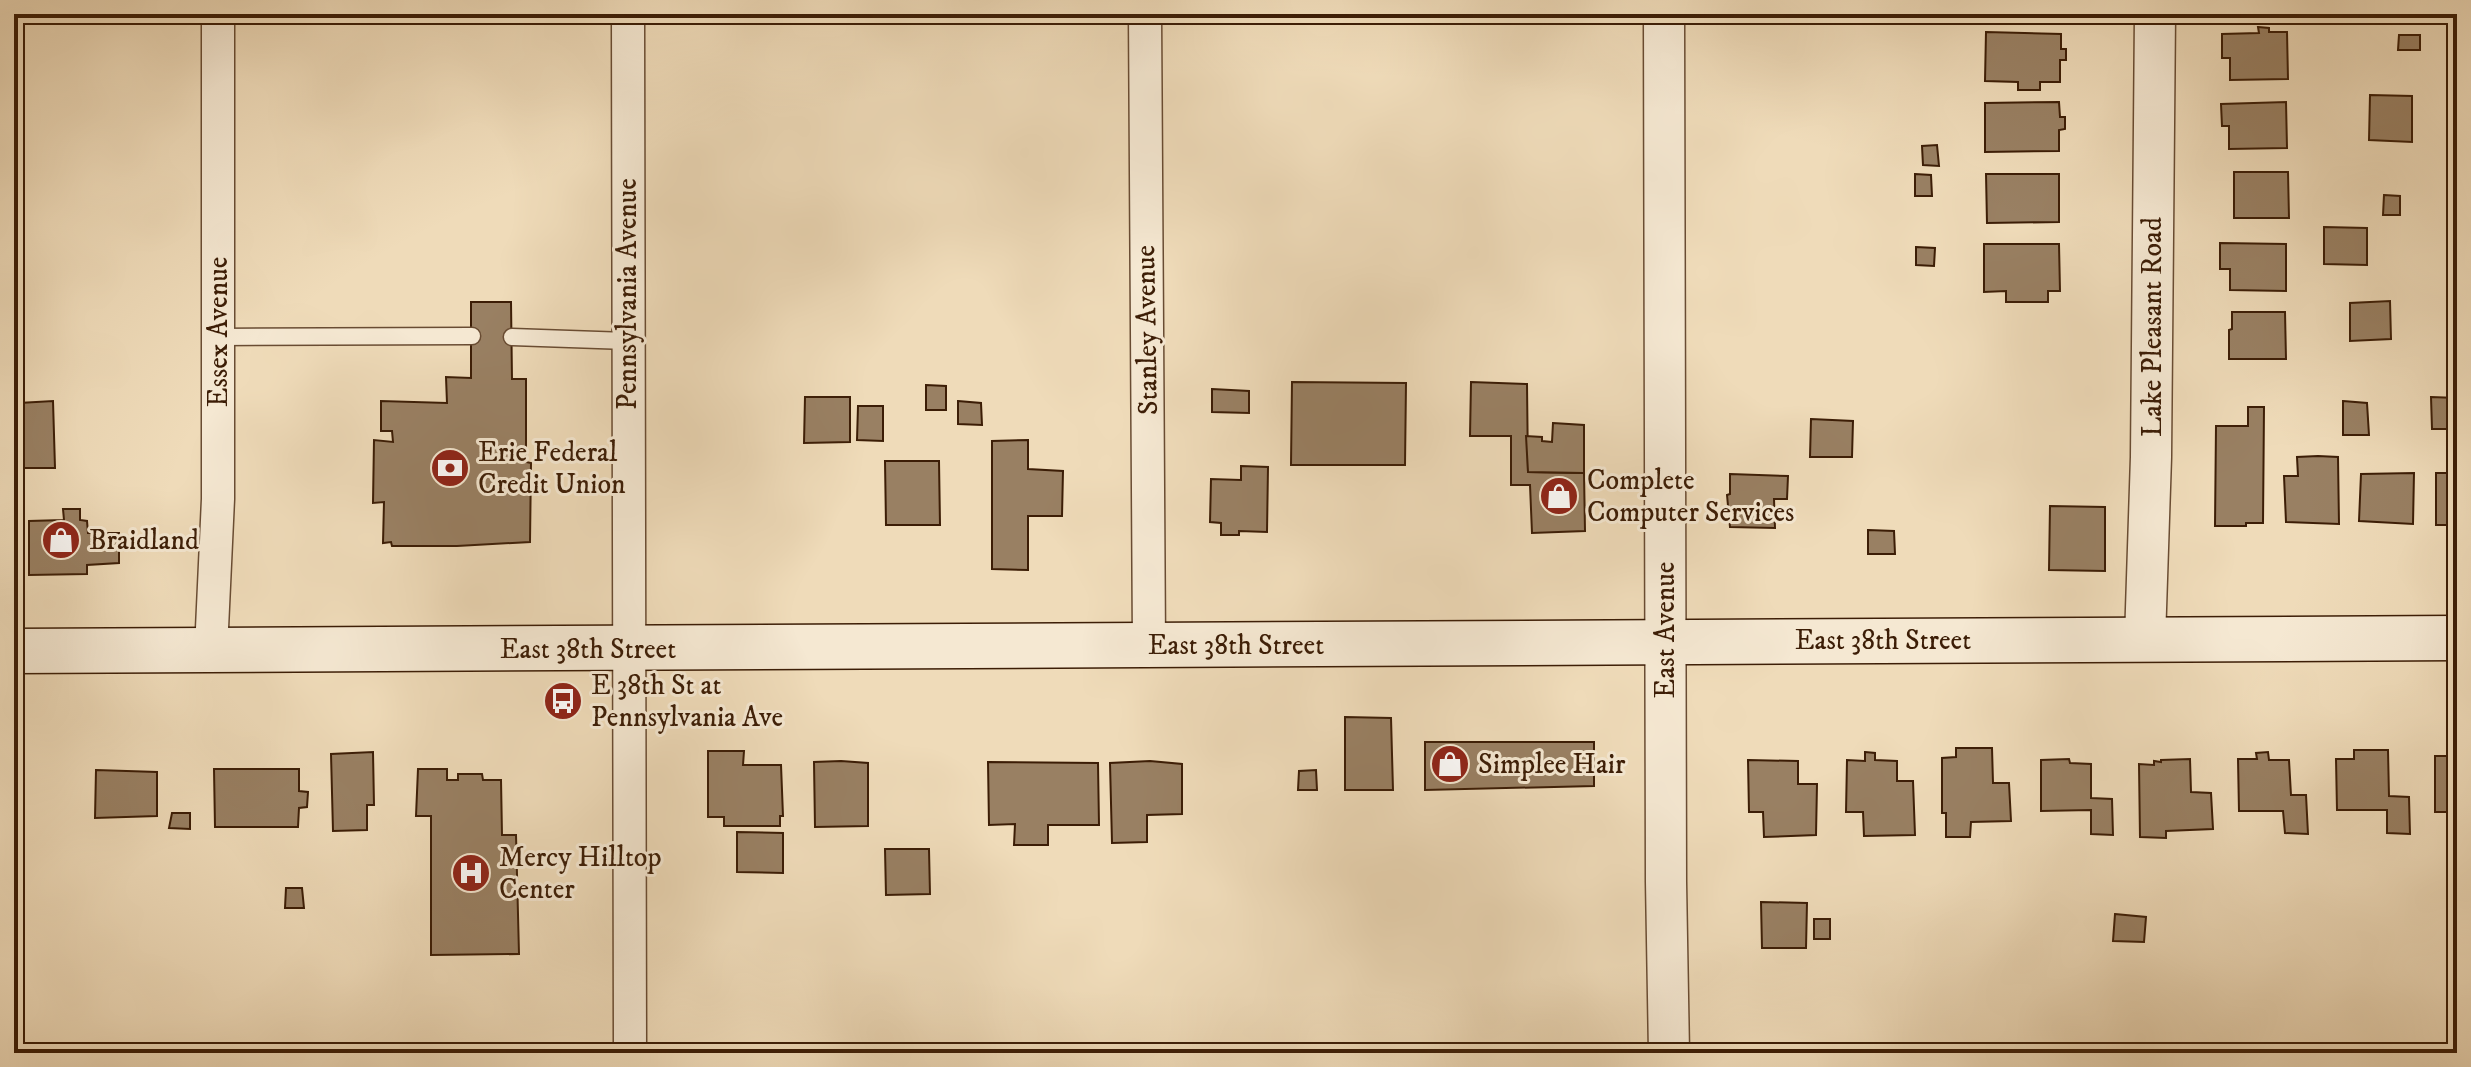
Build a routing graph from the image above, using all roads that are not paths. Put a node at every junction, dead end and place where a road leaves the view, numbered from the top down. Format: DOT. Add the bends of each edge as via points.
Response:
graph roads {
  1 [pos="218,14"];
  2 [pos="628,14"];
  3 [pos="1145,14"];
  4 [pos="1664,14"];
  5 [pos="2155,14"];
  6 [pos="472,336"];
  7 [pos="218,337"];
  8 [pos="512,337"];
  9 [pos="627,341"];
  10 [pos="2457,638"];
  11 [pos="2145,639"];
  12 [pos="1666,641"];
  13 [pos="1149,645"];
  14 [pos="627,648"];
  15 [pos="211,650"];
  16 [pos="14,651"];
  17 [pos="630,1053"];
  18 [pos="1669,1053"];
  1 -- 7 [label="street, Essex Avenue"];
  2 -- 9 [label="street, Pennsylvania Avenue"];
  3 -- 13 [label="street, Stanley Avenue"];
  4 -- 12 [label="street, East Avenue"];
  5 -- 11 [label="street, Lake Pleasant Road"];
  6 -- 7 [label="lane"];
  7 -- 15 [label="street, Essex Avenue"];
  8 -- 9 [label="lane"];
  9 -- 14 [label="street, Pennsylvania Avenue"];
  10 -- 11 [label="main road, East 38th Street"];
  11 -- 12 [label="main road, East 38th Street"];
  12 -- 13 [label="main road, East 38th Street"];
  12 -- 18 [label="street, East Avenue"];
  13 -- 14 [label="main road, East 38th Street"];
  14 -- 15 [label="main road, East 38th Street"];
  14 -- 17 [label="street, Pennsylvania Avenue"];
  15 -- 16 [label="main road, East 38th Street"];
}
